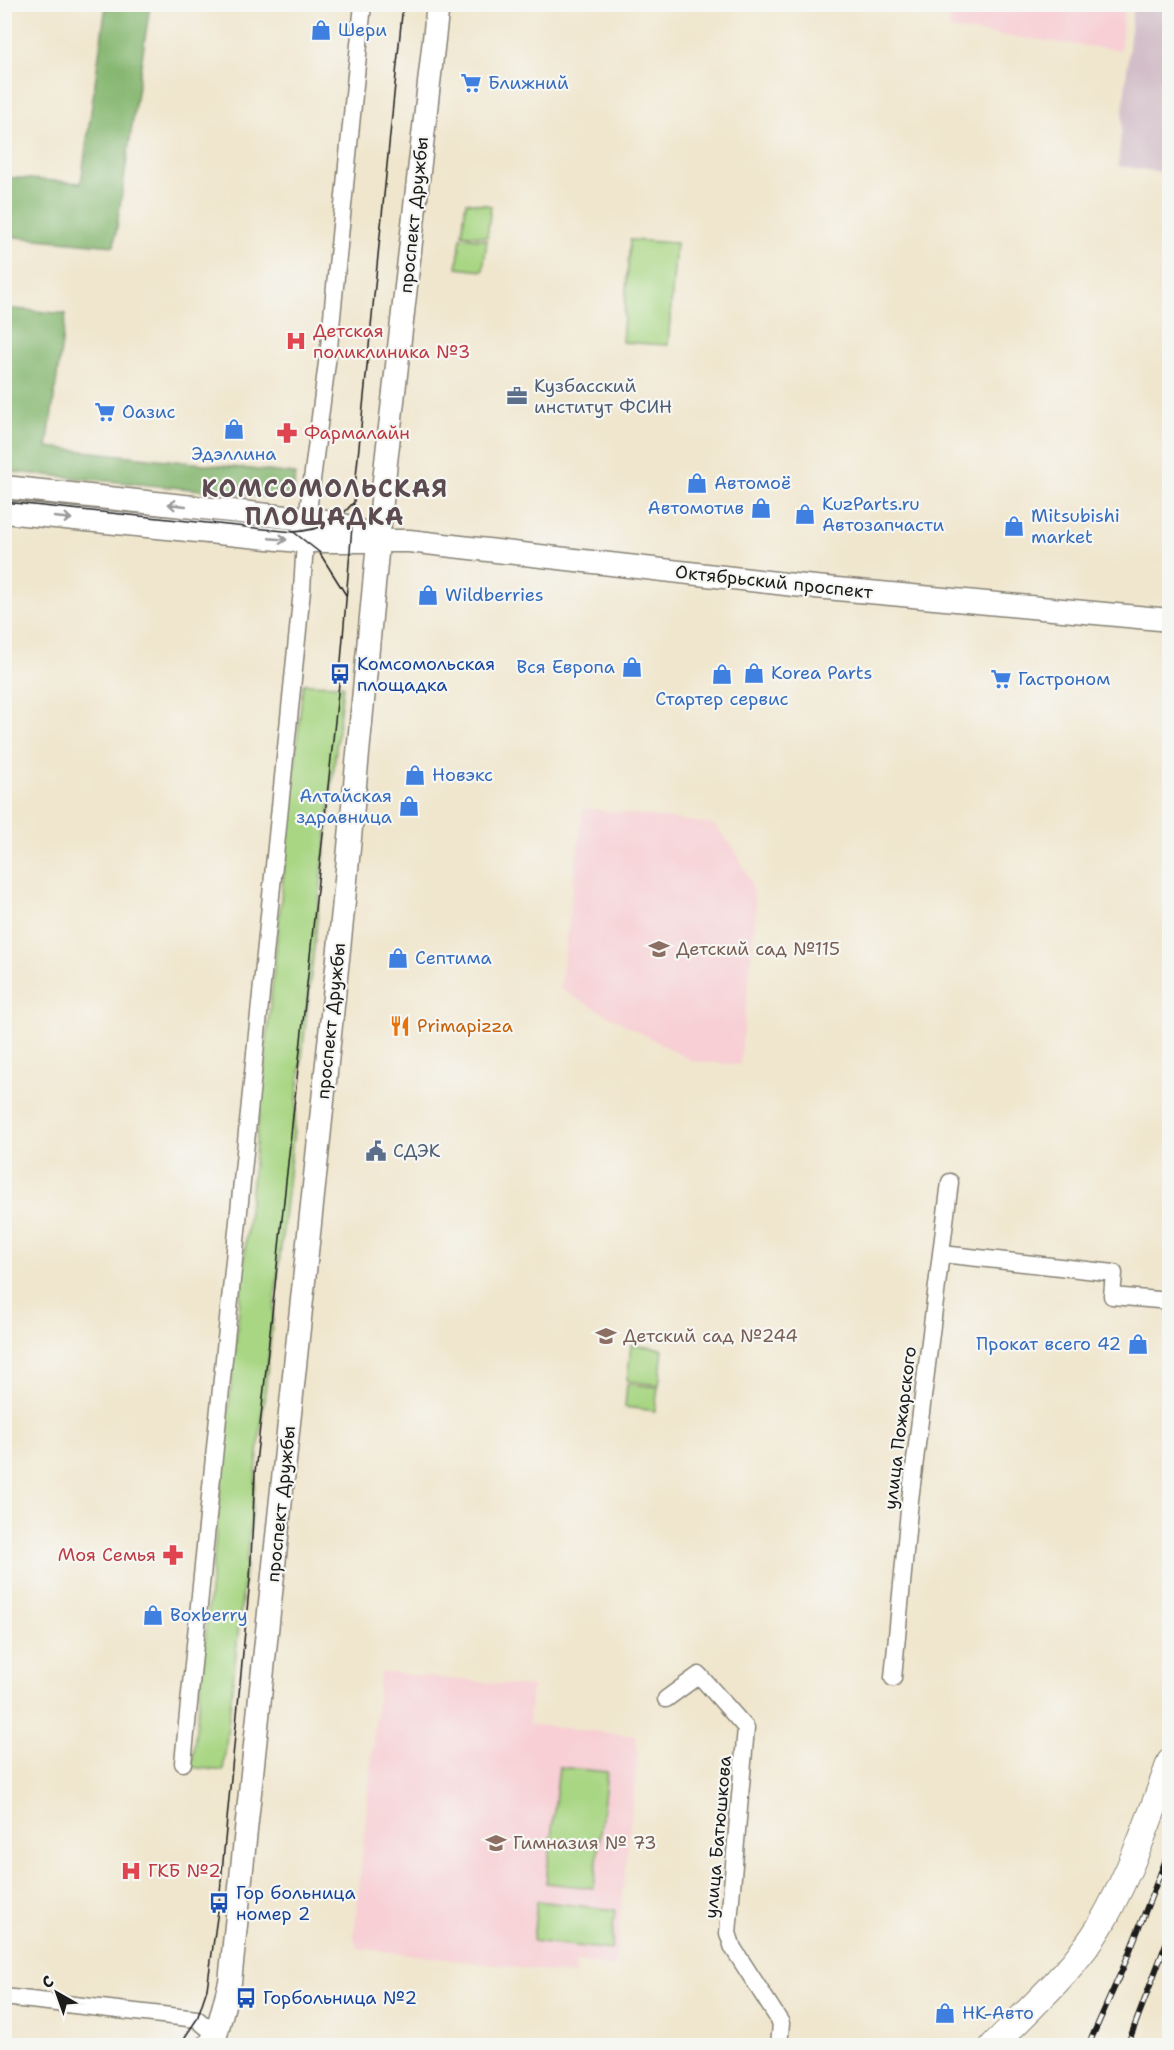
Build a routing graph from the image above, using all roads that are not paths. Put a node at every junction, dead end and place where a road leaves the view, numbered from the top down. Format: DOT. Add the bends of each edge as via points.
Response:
graph roads {
  1 [pos="363,4"];
  2 [pos="438,4"];
  3 [pos="4,487"];
  4 [pos="4,512"];
  5 [pos="306,530"];
  6 [pos="378,540"];
  7 [pos="1170,620"];
  8 [pos="950,1182"];
  9 [pos="942,1254"];
  10 [pos="1170,1301"];
  11 [pos="893,1678"];
  12 [pos="666,1699"];
  13 [pos="1170,1762"];
  14 [pos="183,1763"];
  15 [pos="4,1997"];
  16 [pos="212,2040"];
  17 [pos="779,2046"];
  18 [pos="993,2046"];
  1 -- 5 [label="street" via="329,347"];
  2 -- 6 [label="main road, проспект Дружбы"];
  5 -- 3 [label="main road, Октябрьский проспект, one-way"];
  4 -- 5 [label="main road, Октябрьский проспект, one-way"];
  5 -- 6 [label="main road, Октябрьский проспект" via="351,527"];
  5 -- 14 [label="street"];
  6 -- 7 [label="main road, Октябрьский проспект"];
  6 -- 16 [label="main road, проспект Дружбы" via="230,1982"];
  8 -- 9 [label="street, улица Пожарского"];
  9 -- 10 [label="street" via="1114,1273 1112,1296"];
  9 -- 11 [label="street, улица Пожарского" via="911,1495"];
  12 -- 17 [label="street, улица Батюшкова" via="699,1676 746,1728 728,1933 733,1948 781,2024"];
  13 -- 18 [label="main road" via="1142,1840 1099,1928 1055,1983"];
  15 -- 16 [label="street" via="197,2019"];
}
